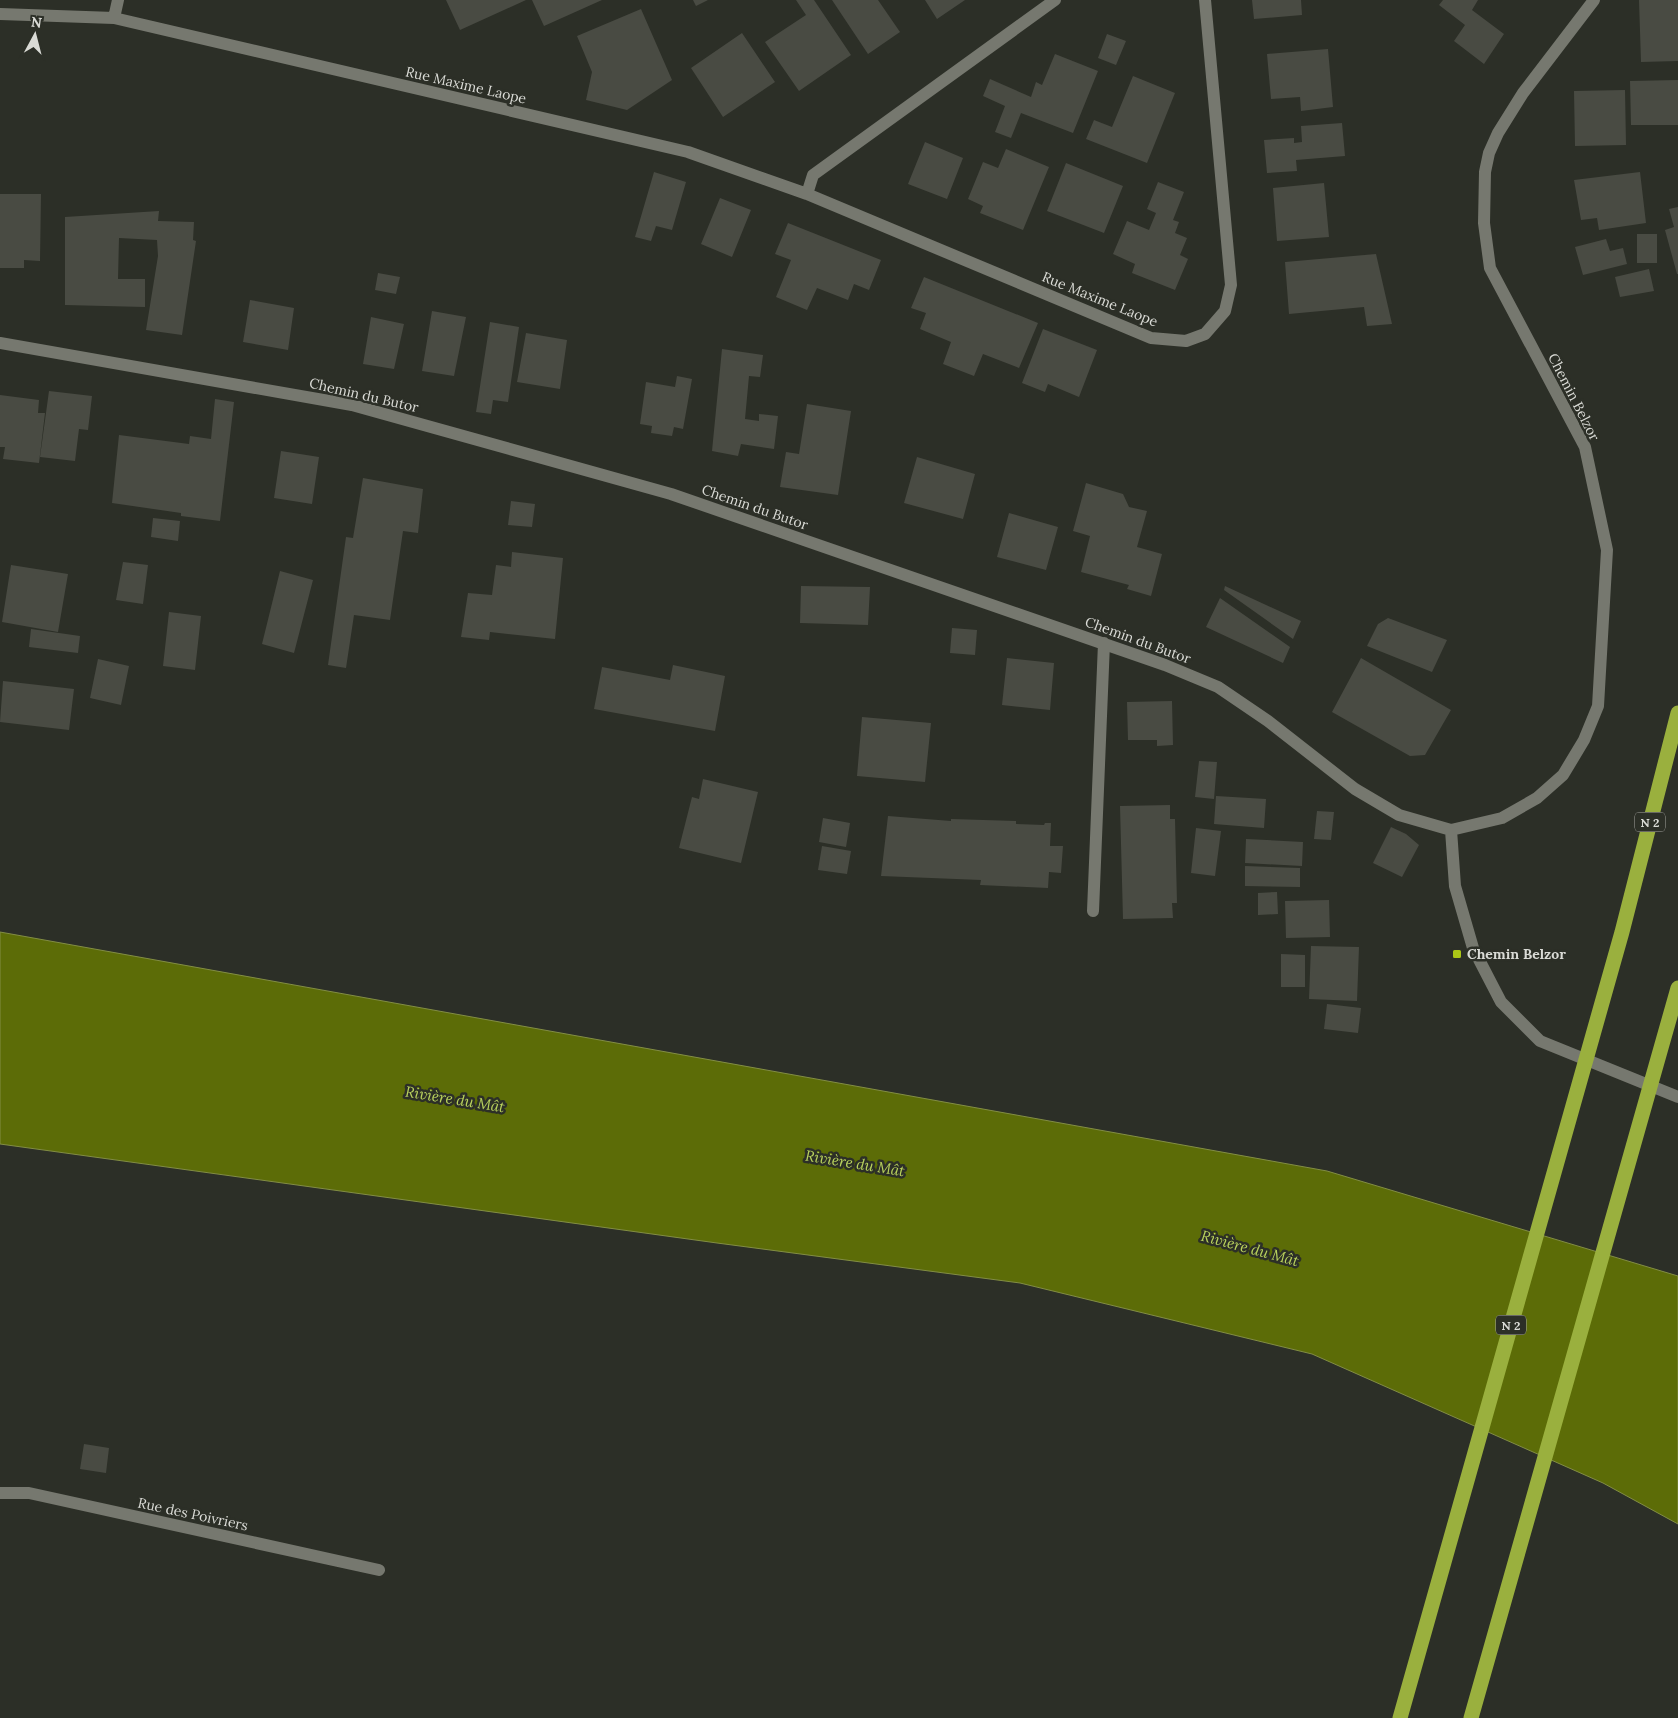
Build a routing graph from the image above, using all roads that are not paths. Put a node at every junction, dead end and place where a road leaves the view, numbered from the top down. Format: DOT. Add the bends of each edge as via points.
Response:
graph roads {
  1 [pos="118,0"];
  2 [pos="1055,0"];
  3 [pos="1205,0"];
  4 [pos="1594,0"];
  5 [pos="0,14"];
  6 [pos="114,18"];
  7 [pos="807,194"];
  8 [pos="0,343"];
  9 [pos="1104,644"];
  10 [pos="1678,713"];
  11 [pos="1451,830"];
  12 [pos="1093,911"];
  13 [pos="1678,988"];
  14 [pos="1678,1097"];
  15 [pos="0,1493"];
  16 [pos="379,1570"];
  17 [pos="1400,1718"];
  18 [pos="1471,1718"];
  1 -- 6 [label="street"];
  2 -- 7 [label="street" via="813,175"];
  3 -- 7 [label="street, Rue Maxime Laope" via="1231,285 1225,311 1205,334 1186,341 1151,338"];
  4 -- 11 [label="street, Chemin Belzor" via="1523,93 1498,133 1489,153 1486,172 1484,223 1490,268 1585,447 1608,550 1598,706 1584,740 1563,775 1537,798 1502,818"];
  5 -- 6 [label="street, Rue Maxime Laope"];
  6 -- 7 [label="street, Rue Maxime Laope" via="688,152"];
  8 -- 9 [label="street, Chemin du Butor" via="352,405 671,494"];
  9 -- 11 [label="street, Chemin du Butor" via="1218,687 1355,788 1399,815"];
  9 -- 12 [label="street"];
  10 -- 17 [label="highway, N 2" via="1622,932"];
  11 -- 14 [label="street" via="1455,886 1473,948 1501,1002 1540,1041"];
  13 -- 18 [label="highway"];
  15 -- 16 [label="street, Rue des Poivriers" via="29,1493"];
}
